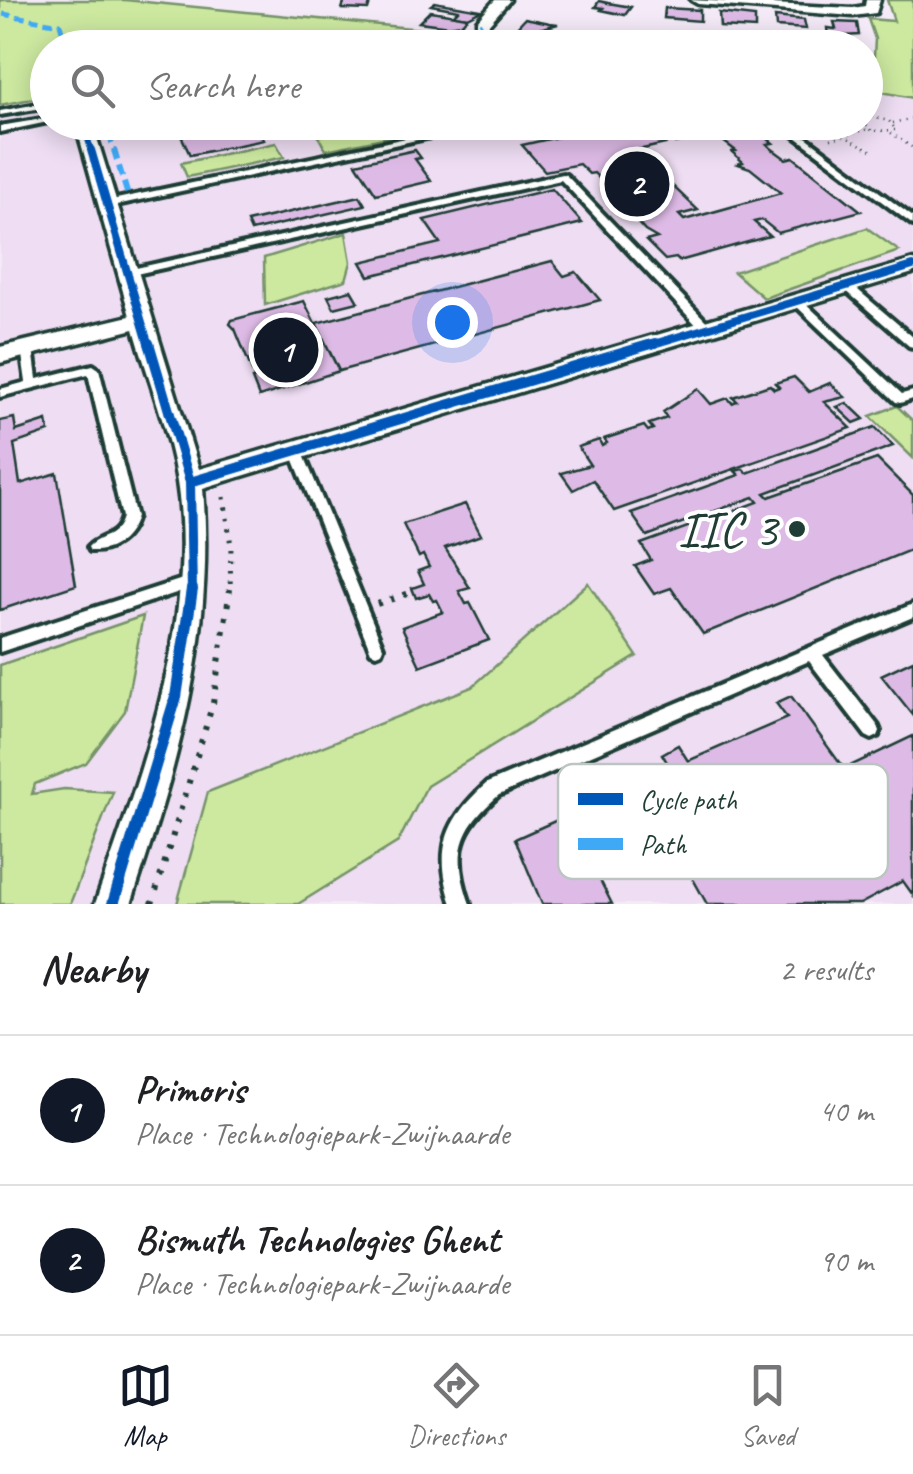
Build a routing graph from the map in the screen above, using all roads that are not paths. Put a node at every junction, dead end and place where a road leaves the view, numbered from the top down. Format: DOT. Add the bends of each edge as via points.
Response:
graph roads {
  1 [pos="503,0"];
  2 [pos="702,0"];
  3 [pos="873,0"];
  4 [pos="482,23"];
  5 [pos="30,107"];
  6 [pos="0,113"];
  7 [pos="30,123"];
  8 [pos="0,129"];
  9 [pos="88,140"];
  10 [pos="411,140"];
  11 [pos="804,140"];
  12 [pos="107,204"];
  13 [pos="913,222"];
  14 [pos="913,266"];
  15 [pos="127,273"];
  16 [pos="847,286"];
  17 [pos="797,300"];
  18 [pos="141,320"];
  19 [pos="706,328"];
  20 [pos="913,344"];
  21 [pos="27,348"];
  22 [pos="0,355"];
  23 [pos="32,384"];
  24 [pos="0,392"];
  25 [pos="913,395"];
  26 [pos="296,450"];
  27 [pos="190,482"];
  28 [pos="95,547"];
  29 [pos="196,580"];
  30 [pos="913,610"];
  31 [pos="0,645"];
  32 [pos="376,647"];
  33 [pos="811,652"];
  34 [pos="872,731"];
  35 [pos="113,904"];
  36 [pos="461,904"];
  1 -- 4 [label="street"];
  2 -- 3 [label="street" via="854,12 871,10"];
  5 -- 6 [label="lane"];
  7 -- 8 [label="lane"];
  9 -- 12 [label="street"];
  10 -- 12 [label="lane"];
  11 -- 13 [label="lane"];
  12 -- 15 [label="street"];
  14 -- 16 [label="street"];
  15 -- 18 [label="street"];
  15 -- 19 [label="lane" via="563,177"];
  16 -- 17 [label="street"];
  16 -- 20 [label="lane"];
  17 -- 19 [label="street"];
  17 -- 25 [label="lane" via="900,399"];
  18 -- 21 [label="street"];
  18 -- 27 [label="street"];
  19 -- 26 [label="street"];
  21 -- 22 [label="street"];
  21 -- 23 [label="lane"];
  23 -- 24 [label="lane"];
  23 -- 28 [label="lane" via="93,369 129,517 113,542"];
  26 -- 27 [label="street"];
  26 -- 32 [label="lane"];
  27 -- 29 [label="street"];
  29 -- 31 [label="lane"];
  29 -- 35 [label="street" via="163,754"];
  30 -- 33 [label="lane"];
  33 -- 34 [label="lane"];
  33 -- 36 [label="lane" via="493,788 464,812 451,845"];
}
